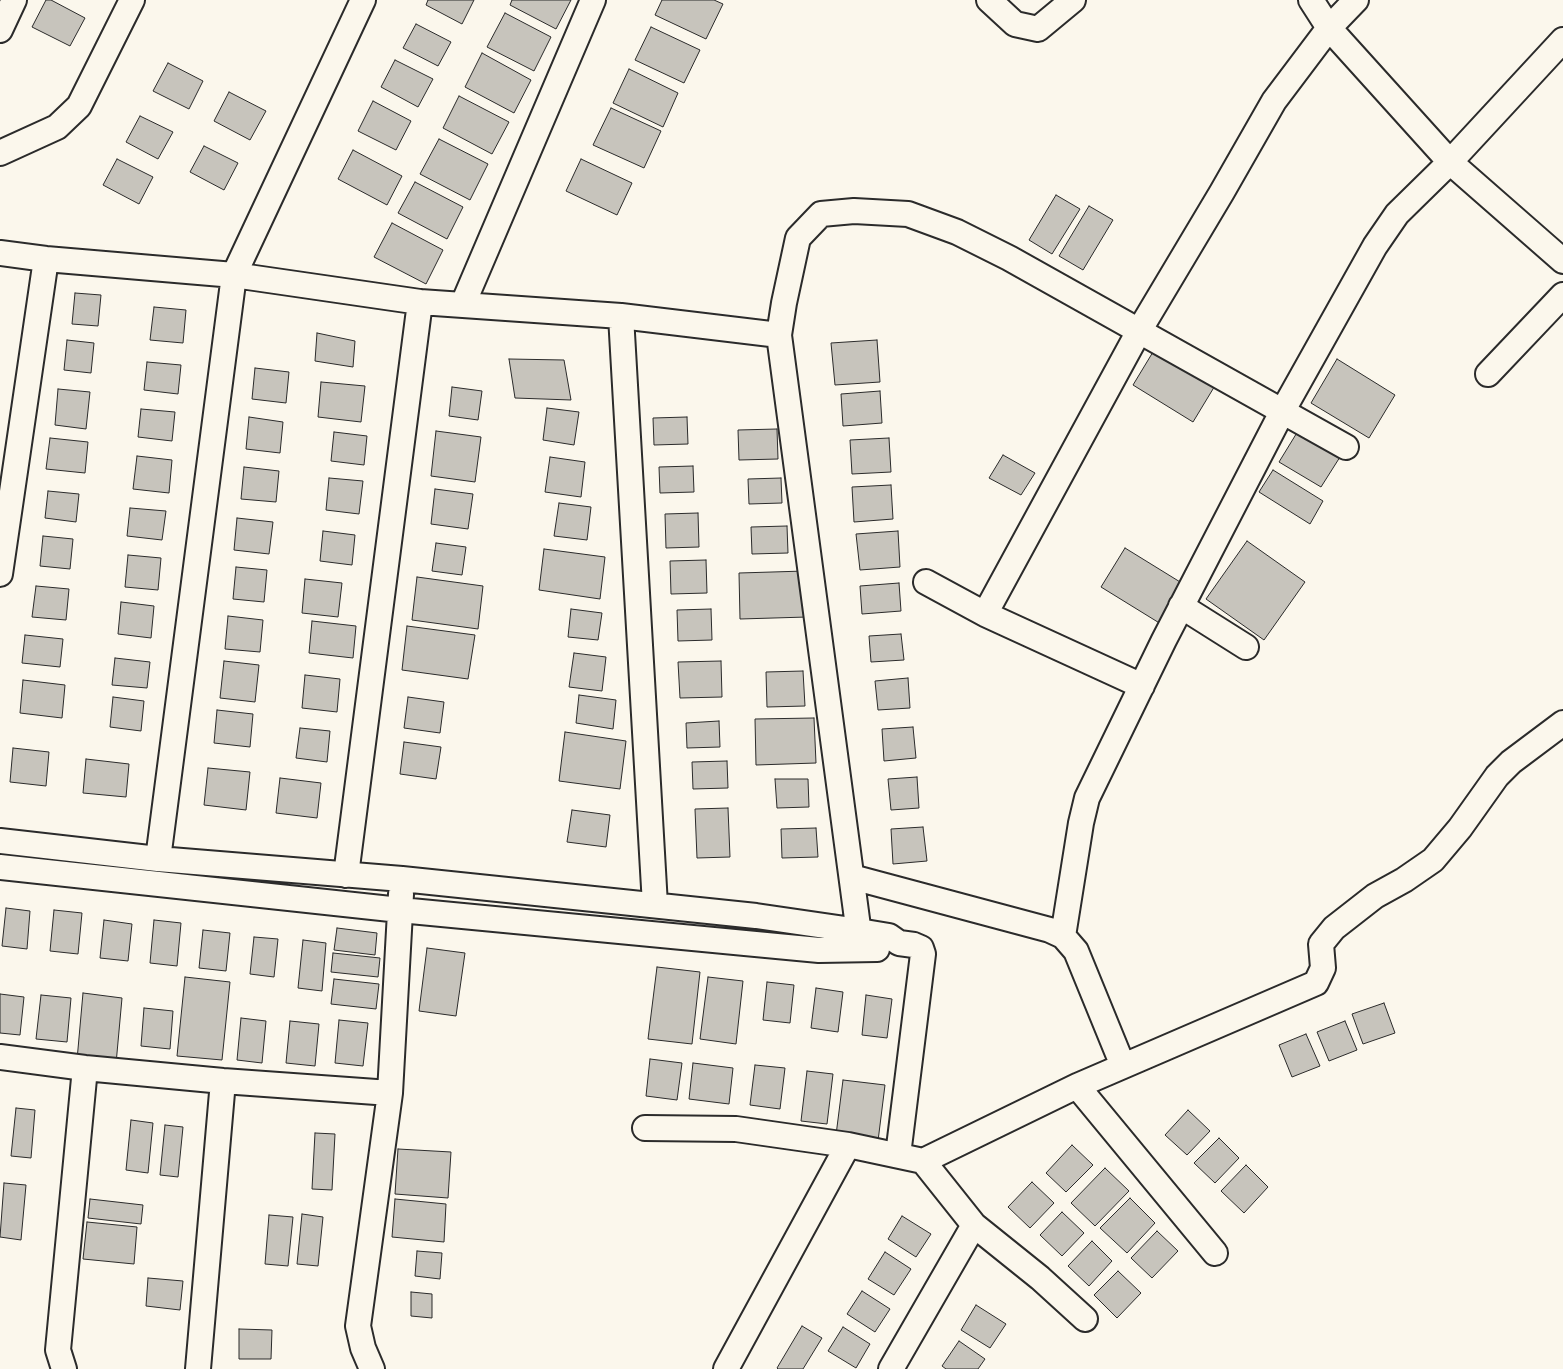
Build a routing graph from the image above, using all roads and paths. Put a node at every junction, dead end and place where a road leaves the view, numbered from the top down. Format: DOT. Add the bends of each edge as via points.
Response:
graph roads {
  1 [pos="14,0"];
  2 [pos="132,0"];
  3 [pos="363,0"];
  4 [pos="593,0"];
  5 [pos="989,0"];
  6 [pos="1073,0"];
  7 [pos="1311,0"];
  8 [pos="1356,0"];
  9 [pos="1329,28"];
  10 [pos="0,30"];
  11 [pos="1563,40"];
  12 [pos="0,153"];
  13 [pos="1450,162"];
  14 [pos="0,253"];
  15 [pos="46,260"];
  16 [pos="1563,261"];
  17 [pos="234,275"];
  18 [pos="1563,294"];
  19 [pos="420,302"];
  20 [pos="463,304"];
  21 [pos="621,316"];
  22 [pos="1138,331"];
  23 [pos="779,335"];
  24 [pos="1488,374"];
  25 [pos="1282,412"];
  26 [pos="1346,447"];
  27 [pos="0,574"];
  28 [pos="926,582"];
  29 [pos="1181,606"];
  30 [pos="985,614"];
  31 [pos="1246,648"];
  32 [pos="1142,686"];
  33 [pos="1563,722"];
  34 [pos="0,841"];
  35 [pos="158,859"];
  36 [pos="0,867"];
  37 [pos="346,875"];
  38 [pos="852,877"];
  39 [pos="402,879"];
  40 [pos="655,905"];
  41 [pos="400,910"];
  42 [pos="1063,936"];
  43 [pos="860,940"];
  44 [pos="0,1057"];
  45 [pos="1123,1066"];
  46 [pos="85,1068"];
  47 [pos="223,1081"];
  48 [pos="1078,1086"];
  49 [pos="390,1093"];
  50 [pos="645,1128"];
  51 [pos="848,1145"];
  52 [pos="898,1155"];
  53 [pos="923,1161"];
  54 [pos="974,1225"];
  55 [pos="1215,1253"];
  56 [pos="1085,1319"];
  57 [pos="64,1369"];
  58 [pos="198,1369"];
  59 [pos="372,1369"];
  60 [pos="726,1369"];
  61 [pos="891,1369"];
  1 -- 10 [label="street"];
  2 -- 12 [label="street" via="78,106 57,127"];
  3 -- 17 [label="street"];
  4 -- 20 [label="street"];
  5 -- 6 [label="street" via="1015,24 1038,30"];
  7 -- 9 [label="street"];
  8 -- 9 [label="street"];
  9 -- 13 [label="street"];
  9 -- 22 [label="street" via="1274,100"];
  11 -- 13 [label="street"];
  13 -- 16 [label="street"];
  13 -- 25 [label="street" via="1397,214 1374,246"];
  14 -- 15 [label="street"];
  15 -- 17 [label="street"];
  15 -- 27 [label="street"];
  17 -- 19 [label="street"];
  17 -- 35 [label="street"];
  18 -- 24 [label="street"];
  19 -- 20 [label="street"];
  19 -- 37 [label="street"];
  20 -- 21 [label="street"];
  21 -- 23 [label="street"];
  21 -- 40 [label="street"];
  22 -- 23 [label="street" via="957,232 908,214 854,211 821,214 798,238"];
  22 -- 25 [label="street"];
  22 -- 30 [label="street"];
  23 -- 38 [label="street"];
  25 -- 26 [label="street"];
  25 -- 29 [label="street"];
  28 -- 30 [label="street"];
  29 -- 31 [label="street"];
  29 -- 32 [label="street"];
  30 -- 32 [label="street"];
  32 -- 42 [label="street" via="1088,798"];
  33 -- 45 [label="street" via="1497,776 1433,860 1375,896 1334,928 1322,944 1323,968 1316,983"];
  34 -- 35 [label="street"];
  35 -- 37 [label="street"];
  36 -- 41 [label="street"];
  37 -- 39 [label="street"];
  38 -- 42 [label="street"];
  38 -- 43 [label="street"];
  39 -- 40 [label="street"];
  39 -- 41 [label="street"];
  40 -- 43 [label="street" via="756,916"];
  41 -- 43 [label="street" via="810,949"];
  41 -- 49 [label="street"];
  42 -- 45 [label="street" via="1076,951"];
  43 -- 52 [label="street" via="889,936 899,943 914,944 921,948 923,954"];
  44 -- 46 [label="street"];
  45 -- 48 [label="street"];
  46 -- 47 [label="street"];
  46 -- 57 [label="street" via="58,1350"];
  47 -- 49 [label="street"];
  47 -- 58 [label="street"];
  48 -- 53 [label="street"];
  48 -- 55 [label="street"];
  49 -- 59 [label="street" via="358,1326"];
  50 -- 51 [label="street" via="736,1129"];
  51 -- 52 [label="street"];
  51 -- 60 [label="street"];
  52 -- 53 [label="street"];
  53 -- 54 [label="street"];
  54 -- 56 [label="street"];
  54 -- 61 [label="street"];
}
